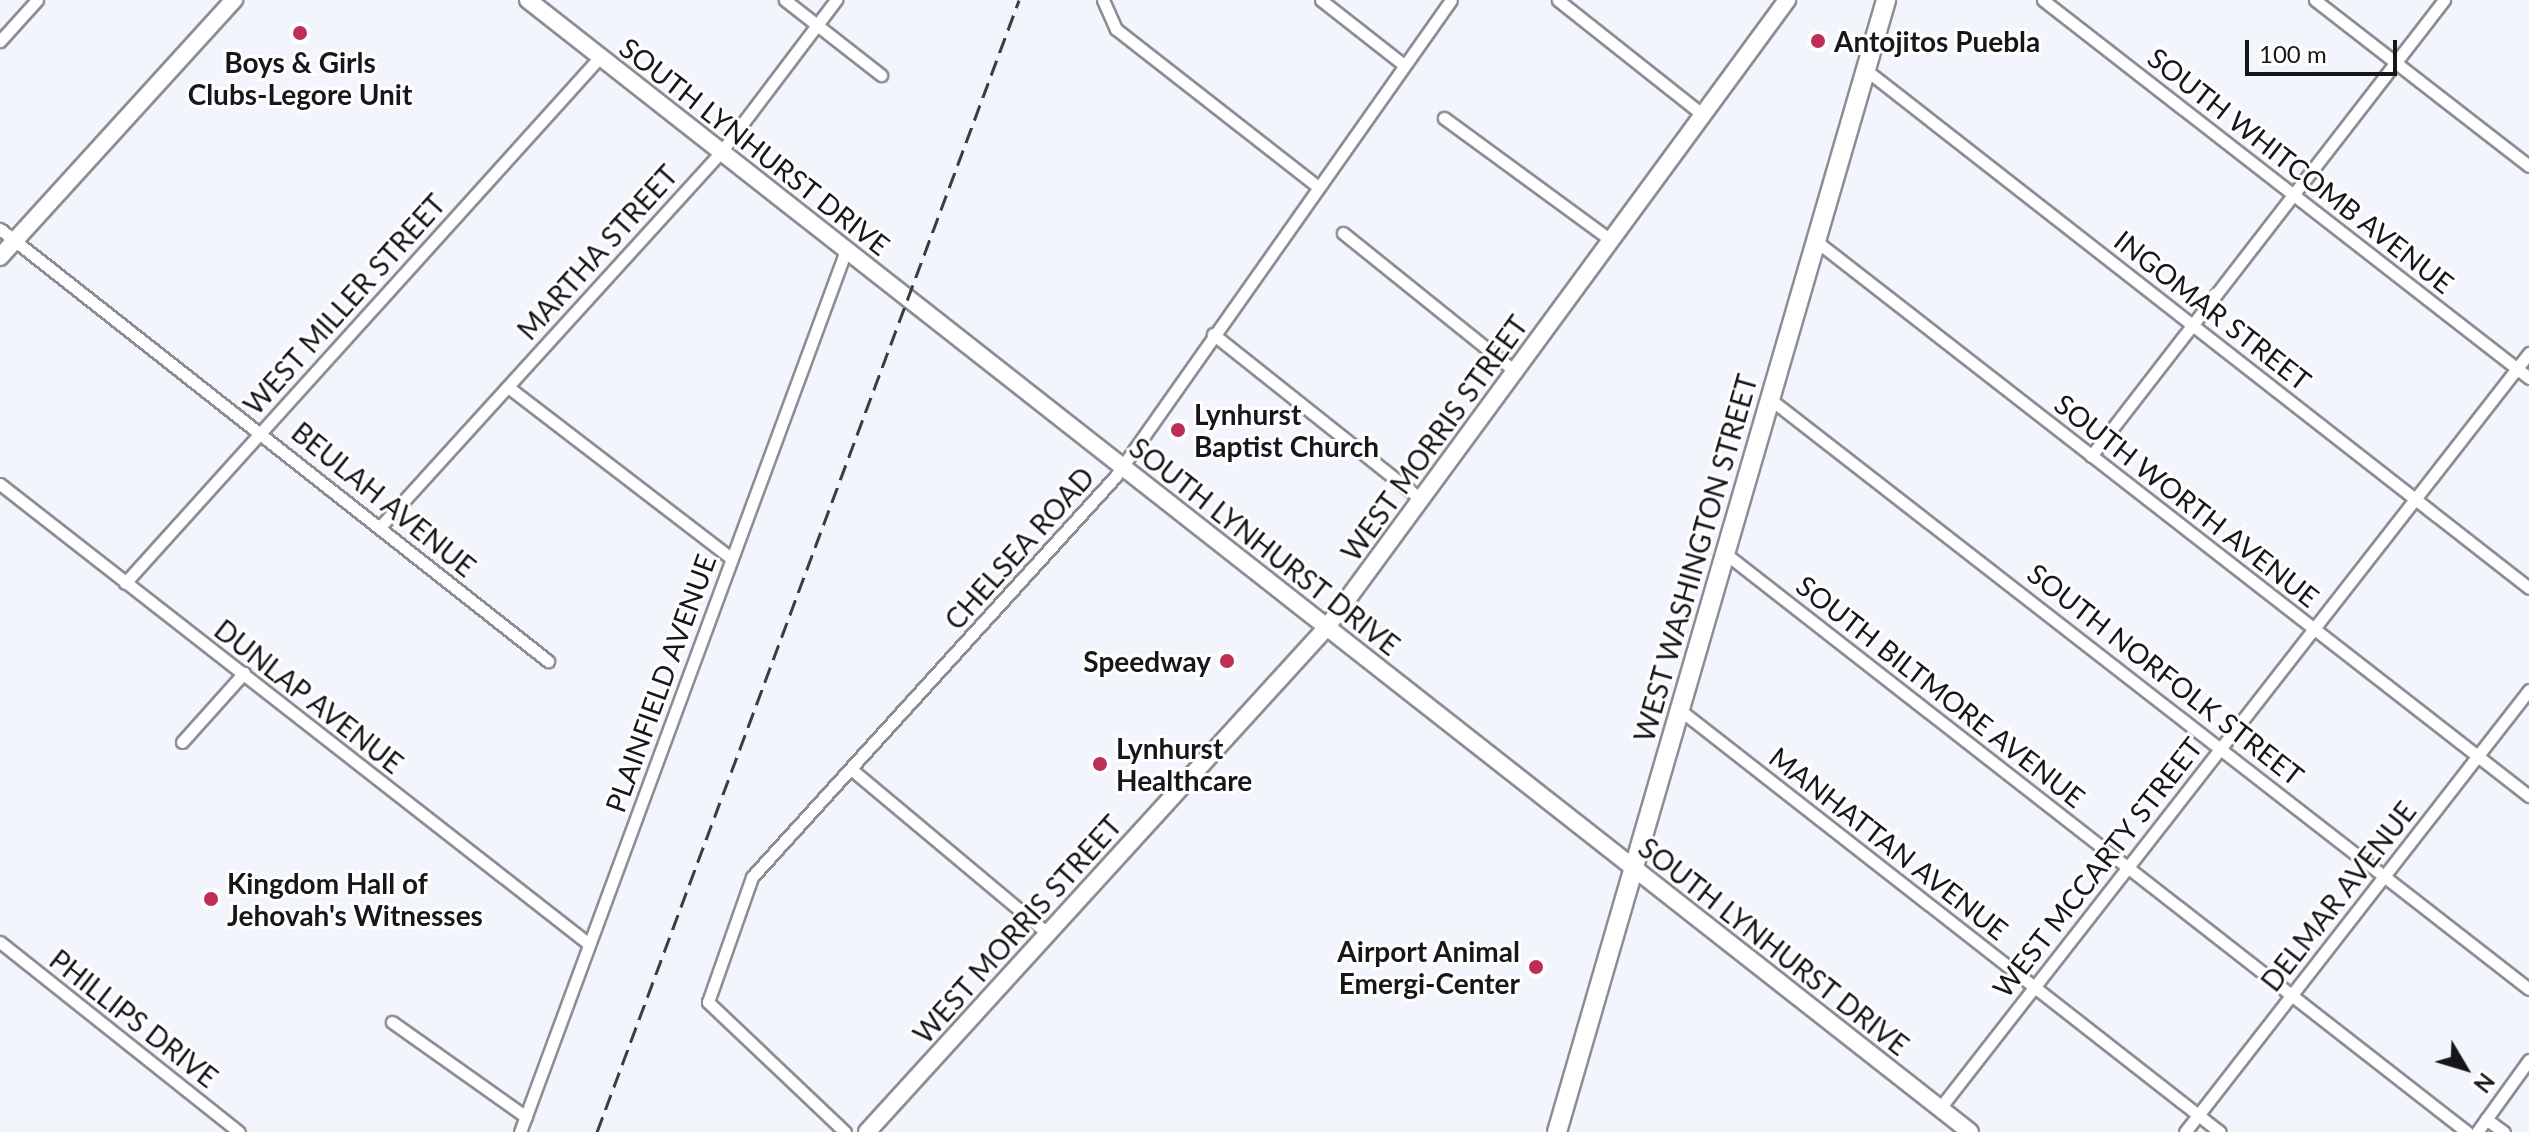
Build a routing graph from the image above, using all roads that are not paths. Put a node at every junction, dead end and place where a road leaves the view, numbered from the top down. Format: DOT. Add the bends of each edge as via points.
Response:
graph roads {
  1 [pos="37,0"];
  2 [pos="234,0"];
  3 [pos="528,0"];
  4 [pos="785,0"];
  5 [pos="836,0"];
  6 [pos="1321,0"];
  7 [pos="1451,0"];
  8 [pos="1558,0"];
  9 [pos="1886,0"];
  10 [pos="2043,0"];
  11 [pos="2315,0"];
  12 [pos="2444,0"];
  13 [pos="1786,1"];
  14 [pos="1103,5"];
  15 [pos="818,25"];
  16 [pos="0,41"];
  17 [pos="600,57"];
  18 [pos="2395,62"];
  19 [pos="1404,65"];
  20 [pos="1866,70"];
  21 [pos="881,75"];
  22 [pos="1703,115"];
  23 [pos="1444,118"];
  24 [pos="721,152"];
  25 [pos="2529,166"];
  26 [pos="1317,186"];
  27 [pos="2293,195"];
  28 [pos="0,229"];
  29 [pos="1343,233"];
  30 [pos="15,240"];
  31 [pos="1612,241"];
  32 [pos="1816,241"];
  33 [pos="846,250"];
  34 [pos="0,257"];
  35 [pos="2193,325"];
  36 [pos="1213,334"];
  37 [pos="2529,353"];
  38 [pos="2517,368"];
  39 [pos="1516,372"];
  40 [pos="2529,378"];
  41 [pos="508,387"];
  42 [pos="1770,399"];
  43 [pos="261,431"];
  44 [pos="2091,456"];
  45 [pos="1119,464"];
  46 [pos="0,484"];
  47 [pos="1422,500"];
  48 [pos="2415,500"];
  49 [pos="380,527"];
  50 [pos="1726,554"];
  51 [pos="731,558"];
  52 [pos="125,583"];
  53 [pos="2529,588"];
  54 [pos="1327,627"];
  55 [pos="2314,629"];
  56 [pos="548,661"];
  57 [pos="244,673"];
  58 [pos="2529,690"];
  59 [pos="1680,710"];
  60 [pos="182,742"];
  61 [pos="2222,747"];
  62 [pos="2477,756"];
  63 [pos="851,769"];
  64 [pos="2529,796"];
  65 [pos="2129,867"];
  66 [pos="1633,871"];
  67 [pos="2385,875"];
  68 [pos="1047,933"];
  69 [pos="0,942"];
  70 [pos="589,944"];
  71 [pos="2035,987"];
  72 [pos="2529,989"];
  73 [pos="2291,995"];
  74 [pos="392,1022"];
  75 [pos="2529,1060"];
  76 [pos="1940,1108"];
  77 [pos="2199,1115"];
  78 [pos="526,1117"];
  79 [pos="2486,1119"];
  80 [pos="239,1132"];
  81 [pos="520,1132"];
  82 [pos="845,1132"];
  83 [pos="867,1132"];
  84 [pos="1557,1132"];
  85 [pos="1970,1132"];
  86 [pos="2185,1132"];
  87 [pos="2220,1132"];
  88 [pos="2467,1132"];
  89 [pos="2477,1132"];
  90 [pos="2504,1132"];
  1 -- 16 [label="street"];
  2 -- 30 [label="main road"];
  3 -- 17 [label="main road, SOUTH LYNHURST DRIVE"];
  4 -- 15 [label="street"];
  5 -- 15 [label="street, MARTHA STREET"];
  6 -- 19 [label="street"];
  7 -- 19 [label="street, CHELSEA ROAD"];
  8 -- 22 [label="street"];
  9 -- 20 [label="main road, WEST WASHINGTON STREET"];
  10 -- 27 [label="street, SOUTH WHITCOMB AVENUE"];
  11 -- 18 [label="street"];
  12 -- 18 [label="street"];
  13 -- 22 [label="main road, WEST MORRIS STREET"];
  14 -- 26 [label="street" via="1116,29"];
  15 -- 21 [label="street"];
  15 -- 24 [label="street, MARTHA STREET"];
  17 -- 24 [label="main road, SOUTH LYNHURST DRIVE"];
  17 -- 43 [label="street, WEST MILLER STREET"];
  18 -- 25 [label="street"];
  18 -- 27 [label="street"];
  19 -- 26 [label="street, CHELSEA ROAD"];
  20 -- 32 [label="main road, WEST WASHINGTON STREET"];
  20 -- 35 [label="street, INGOMAR STREET"];
  22 -- 31 [label="main road, WEST MORRIS STREET"];
  23 -- 31 [label="street"];
  24 -- 33 [label="main road, SOUTH LYNHURST DRIVE"];
  24 -- 41 [label="street, MARTHA STREET"];
  26 -- 36 [label="street, CHELSEA ROAD"];
  27 -- 35 [label="street"];
  27 -- 38 [label="street, SOUTH WHITCOMB AVENUE"];
  28 -- 30 [label="street, BEULAH AVENUE"];
  29 -- 39 [label="street"];
  30 -- 34 [label="main road"];
  30 -- 43 [label="street, BEULAH AVENUE"];
  31 -- 39 [label="main road, WEST MORRIS STREET"];
  32 -- 42 [label="main road, WEST WASHINGTON STREET"];
  32 -- 44 [label="street, SOUTH WORTH AVENUE"];
  33 -- 45 [label="main road, SOUTH LYNHURST DRIVE"];
  33 -- 51 [label="street, PLAINFIELD AVENUE"];
  35 -- 44 [label="street"];
  35 -- 48 [label="street, INGOMAR STREET"];
  36 -- 45 [label="street, CHELSEA ROAD"];
  36 -- 47 [label="street"];
  37 -- 38 [label="street, WEST MCCARTY STREET"];
  38 -- 40 [label="street, SOUTH WHITCOMB AVENUE"];
  38 -- 48 [label="street, WEST MCCARTY STREET"];
  39 -- 47 [label="main road, WEST MORRIS STREET"];
  41 -- 49 [label="street, MARTHA STREET"];
  41 -- 51 [label="street"];
  42 -- 50 [label="main road, WEST WASHINGTON STREET"];
  42 -- 61 [label="street, SOUTH NORFOLK STREET"];
  43 -- 49 [label="street, BEULAH AVENUE"];
  43 -- 52 [label="street, WEST MILLER STREET"];
  44 -- 55 [label="street, SOUTH WORTH AVENUE"];
  45 -- 54 [label="main road, SOUTH LYNHURST DRIVE"];
  45 -- 63 [label="street, CHELSEA ROAD" via="1081,517"];
  46 -- 52 [label="street, DUNLAP AVENUE"];
  47 -- 54 [label="main road, WEST MORRIS STREET"];
  48 -- 53 [label="street, INGOMAR STREET"];
  48 -- 55 [label="street, WEST MCCARTY STREET"];
  49 -- 56 [label="street, BEULAH AVENUE"];
  50 -- 59 [label="main road, WEST WASHINGTON STREET"];
  50 -- 65 [label="street, SOUTH BILTMORE AVENUE"];
  51 -- 70 [label="street, PLAINFIELD AVENUE"];
  52 -- 57 [label="street, DUNLAP AVENUE"];
  54 -- 66 [label="main road, SOUTH LYNHURST DRIVE"];
  54 -- 68 [label="main road, WEST MORRIS STREET"];
  55 -- 61 [label="street, WEST MCCARTY STREET"];
  55 -- 62 [label="street, SOUTH WORTH AVENUE"];
  57 -- 60 [label="street"];
  57 -- 70 [label="street, DUNLAP AVENUE"];
  58 -- 62 [label="street, DELMAR AVENUE"];
  59 -- 66 [label="main road, WEST WASHINGTON STREET"];
  59 -- 71 [label="street, MANHATTAN AVENUE"];
  61 -- 65 [label="street, WEST MCCARTY STREET"];
  61 -- 67 [label="street, SOUTH NORFOLK STREET"];
  62 -- 64 [label="street, SOUTH WORTH AVENUE"];
  62 -- 67 [label="street, DELMAR AVENUE"];
  63 -- 68 [label="street"];
  63 -- 82 [label="street, CHELSEA ROAD" via="754,873 708,1002"];
  65 -- 71 [label="street, WEST MCCARTY STREET"];
  65 -- 73 [label="street, SOUTH BILTMORE AVENUE"];
  66 -- 76 [label="main road, SOUTH LYNHURST DRIVE"];
  66 -- 84 [label="main road, WEST WASHINGTON STREET"];
  67 -- 72 [label="street, SOUTH NORFOLK STREET"];
  67 -- 73 [label="street, DELMAR AVENUE"];
  68 -- 83 [label="main road, WEST MORRIS STREET"];
  69 -- 80 [label="street, PHILLIPS DRIVE"];
  70 -- 78 [label="street, PLAINFIELD AVENUE"];
  71 -- 76 [label="street, WEST MCCARTY STREET"];
  71 -- 77 [label="street, MANHATTAN AVENUE"];
  73 -- 77 [label="street, DELMAR AVENUE"];
  73 -- 88 [label="street, SOUTH BILTMORE AVENUE"];
  74 -- 78 [label="street"];
  75 -- 79 [label="street"];
  76 -- 85 [label="main road, SOUTH LYNHURST DRIVE"];
  77 -- 86 [label="street, DELMAR AVENUE"];
  77 -- 87 [label="street, MANHATTAN AVENUE"];
  78 -- 81 [label="street, PLAINFIELD AVENUE"];
  79 -- 89 [label="street"];
  79 -- 90 [label="street"];
}
